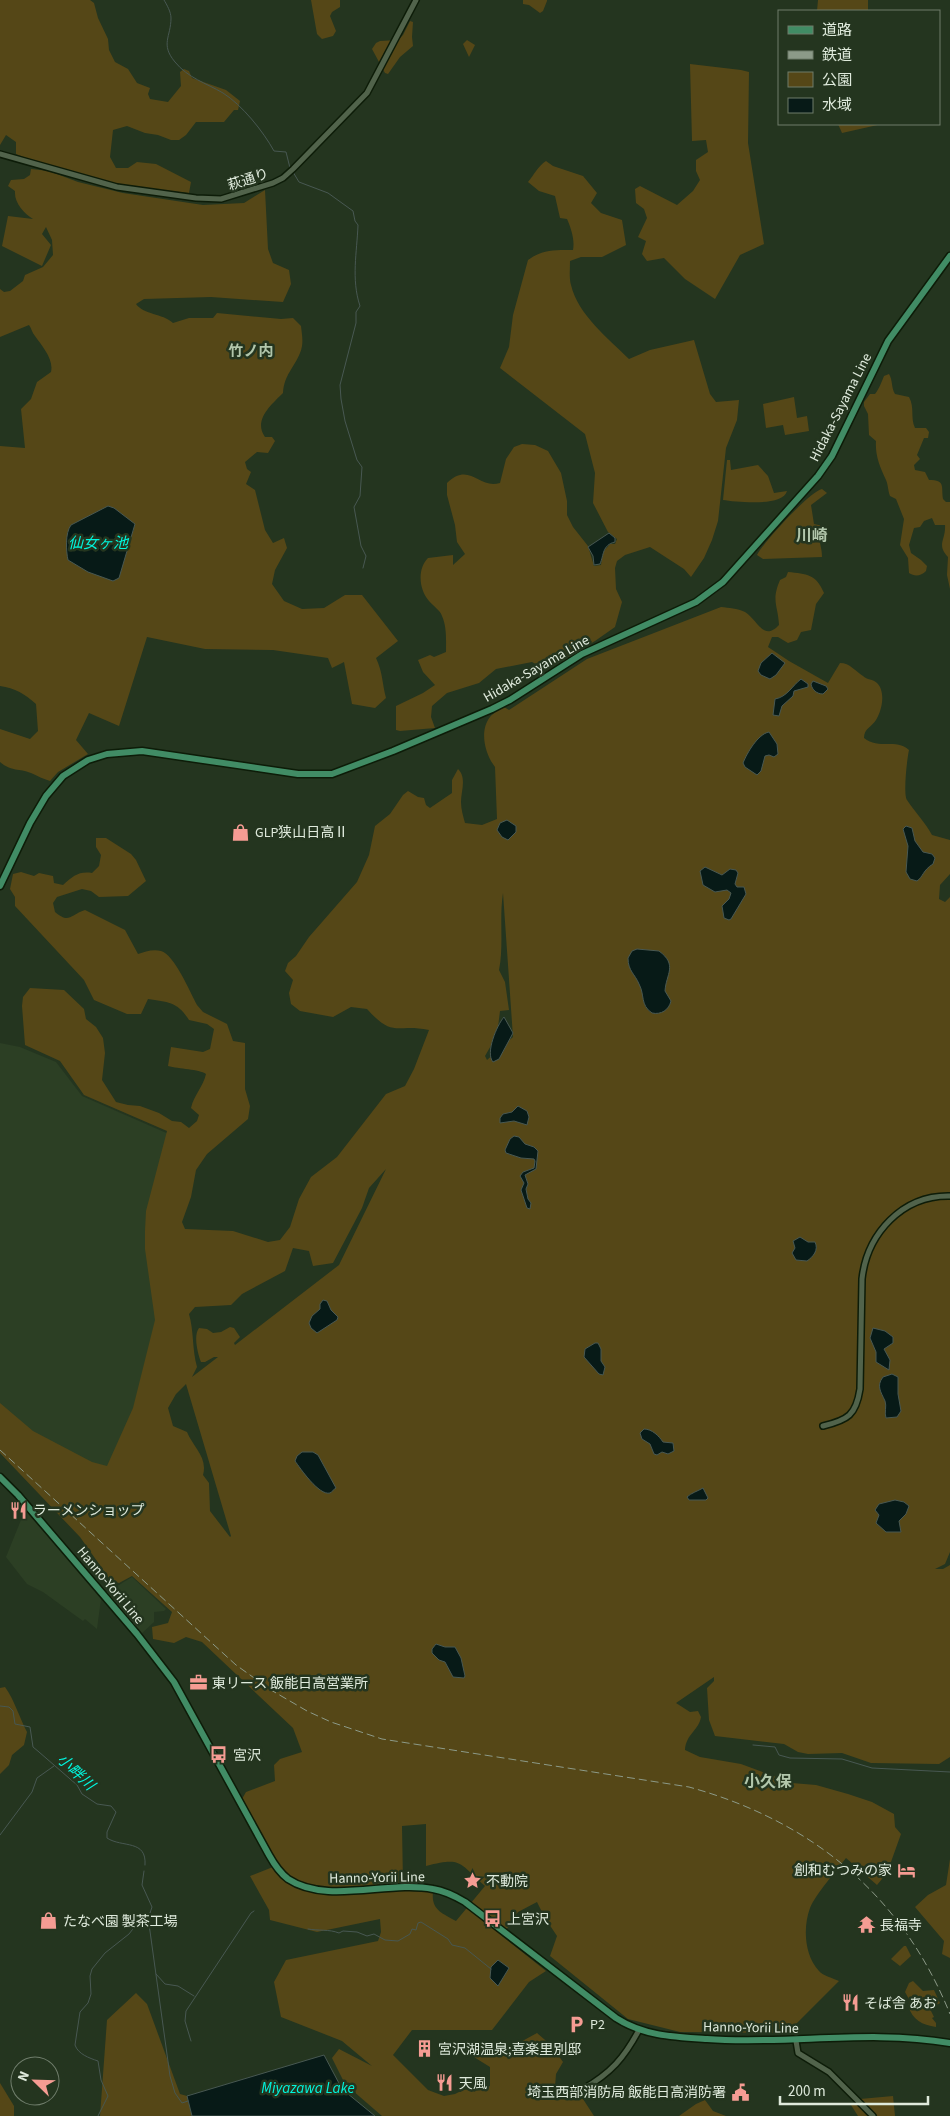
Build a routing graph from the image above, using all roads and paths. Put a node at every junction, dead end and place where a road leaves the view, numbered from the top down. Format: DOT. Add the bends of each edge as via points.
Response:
graph roads {
  1 [pos="416,0"];
  2 [pos="0,154"];
  3 [pos="950,256"];
  4 [pos="0,886"];
  5 [pos="950,1196"];
  6 [pos="823,1426"];
  7 [pos="0,1477"];
  8 [pos="639,2030"];
  9 [pos="796,2041"];
  10 [pos="950,2043"];
  11 [pos="583,2089"];
  12 [pos="873,2116"];
  1 -- 2 [label="street, 萩通り" via="367,93 294,169 273,183 221,199 196,198 117,187"];
  3 -- 4 [label="main road, Hidaka-Sayama Line" via="883,349 832,456 818,476 710,593 582,654 492,709 332,774 298,774 142,751 107,754 88,760 63,776 46,796"];
  5 -- 6 [label="street" via="910,1204 886,1224 869,1250 862,1279 857,1403 847,1418"];
  7 -- 8 [label="main road, Hanno-Yorii Line" via="163,1666 269,1855 286,1878 321,1890 419,1887 446,1893 465,1902 616,2018"];
  8 -- 9 [label="main road, Hanno-Yorii Line" via="671,2037"];
  8 -- 11 [label="street" via="612,2070"];
  9 -- 10 [label="main road, Hanno-Yorii Line" via="884,2037"];
  9 -- 12 [label="street" via="798,2053 829,2072"];
}
